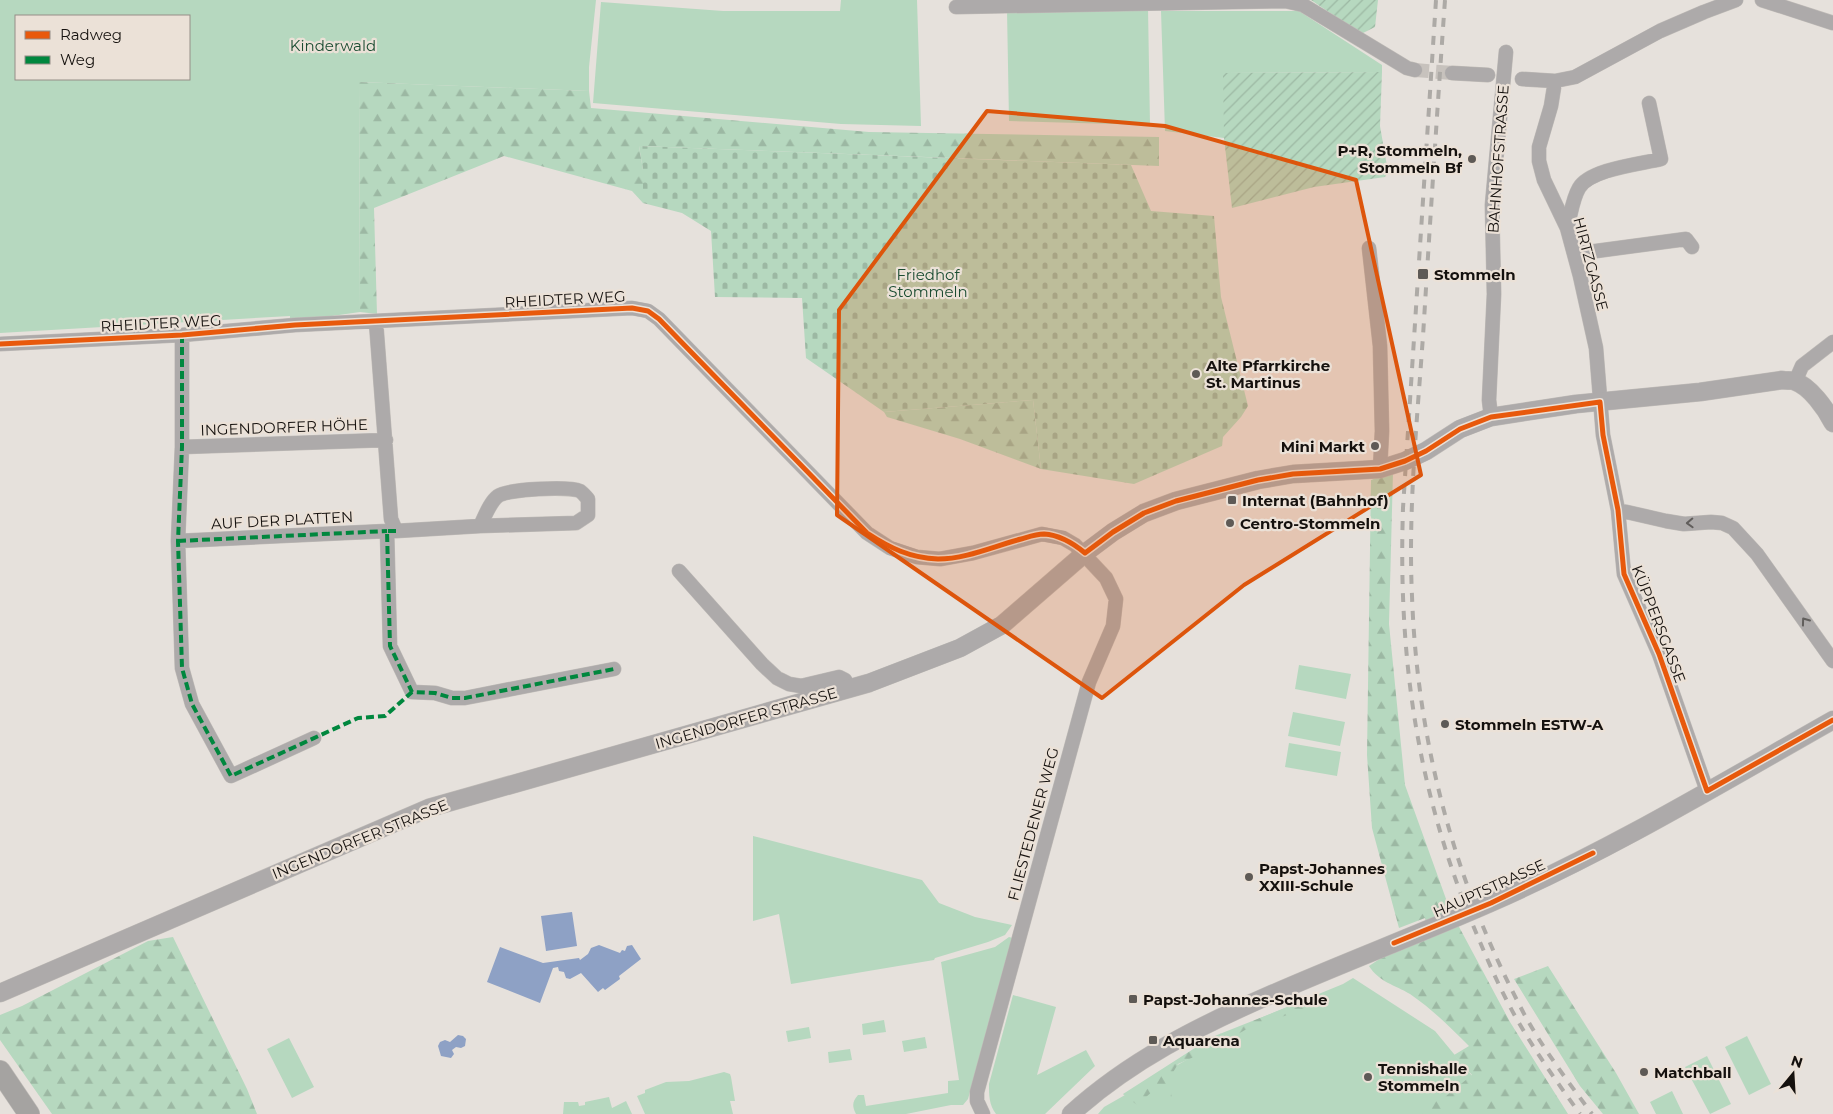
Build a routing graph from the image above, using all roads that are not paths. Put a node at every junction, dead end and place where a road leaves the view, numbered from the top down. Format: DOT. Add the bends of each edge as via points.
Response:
graph roads {
  1 [pos="1736,0"];
  2 [pos="1762,0"];
  3 [pos="956,7"];
  4 [pos="1833,23"];
  5 [pos="1506,52"];
  6 [pos="1415,70"];
  7 [pos="1452,73"];
  8 [pos="1488,76"];
  9 [pos="1522,79"];
  10 [pos="1555,81"];
  11 [pos="1648,103"];
  12 [pos="1567,228"];
  13 [pos="1692,247"];
  14 [pos="1369,248"];
  15 [pos="1574,254"];
  16 [pos="376,322"];
  17 [pos="182,335"];
  18 [pos="1833,342"];
  19 [pos="0,344"];
  20 [pos="1795,382"];
  21 [pos="1600,402"];
  22 [pos="1491,416"];
  23 [pos="1833,423"];
  24 [pos="386,440"];
  25 [pos="182,447"];
  26 [pos="1380,469"];
  27 [pos="1618,510"];
  28 [pos="480,526"];
  29 [pos="392,531"];
  30 [pos="178,541"];
  31 [pos="1085,553"];
  32 [pos="679,572"];
  33 [pos="1833,661"];
  34 [pos="614,668"];
  35 [pos="849,688"];
  36 [pos="1833,720"];
  37 [pos="314,738"];
  38 [pos="1707,791"];
  39 [pos="0,993"];
  40 [pos="0,1070"];
  41 [pos="29,1114"];
  42 [pos="983,1114"];
  43 [pos="1071,1114"];
  1 -- 10 [label="street" via="1660,31 1575,77"];
  2 -- 4 [label="street"];
  3 -- 6 [label="street" via="1285,1 1303,5"];
  5 -- 22 [label="street, BAHNHOFSTRASSE" via="1492,205"];
  7 -- 8 [label="street"];
  9 -- 10 [label="street"];
  10 -- 12 [label="street, HIRTZGASSE" via="1539,147 1539,162"];
  11 -- 12 [label="street" via="1661,159 1587,179 1576,195"];
  12 -- 15 [label="street, HIRTZGASSE"];
  13 -- 15 [label="street" via="1686,239"];
  14 -- 26 [label="street" via="1380,346"];
  15 -- 21 [label="street, HIRTZGASSE" via="1596,348"];
  16 -- 17 [label="street, RHEIDTER WEG"];
  16 -- 24 [label="street, INGENDORFER HÖHE"];
  16 -- 31 [label="street, RHEIDTER WEG" via="632,308 648,311 867,533 890,548 917,557 940,559 1042,534 1063,538"];
  17 -- 19 [label="street, RHEIDTER WEG"];
  17 -- 25 [label="street"];
  18 -- 20 [label="street" via="1802,366"];
  20 -- 21 [label="street" via="1782,380"];
  20 -- 23 [label="street" via="1819,401"];
  21 -- 22 [label="street"];
  21 -- 27 [label="street, KÜPPERSGASSE" via="1602,434"];
  22 -- 26 [label="street, INGENDORFER STRASSE" via="1460,429 1415,456"];
  24 -- 25 [label="street, INGENDORFER HÖHE"];
  24 -- 29 [label="street, INGENDORFER HÖHE"];
  25 -- 30 [label="street"];
  26 -- 31 [label="street, INGENDORFER STRASSE" via="1293,474 1176,501 1144,513"];
  33 -- 27 [label="street, one-way" via="1757,554 1733,528 1711,522 1684,524"];
  27 -- 38 [label="street, KÜPPERSGASSE" via="1624,574 1659,654"];
  28 -- 28 [label="street" via="498,496 509,491 564,488 580,491 588,500 588,515 576,523"];
  28 -- 29 [label="street"];
  29 -- 30 [label="street, AUF DER PLATTEN"];
  29 -- 34 [label="street, INGENDORFER HÖHE" via="390,646 412,692 465,698"];
  30 -- 37 [label="street" via="182,668 192,704 231,776"];
  31 -- 35 [label="street, INGENDORFER STRASSE" via="986,636"];
  31 -- 42 [label="street, FLIESTEDENER WEG" via="1106,578 1116,600 1113,626 1089,682 977,1092"];
  32 -- 35 [label="street, INGENDORFER STRASSE" via="777,678 801,686 839,677"];
  35 -- 39 [label="street, INGENDORFER STRASSE" via="429,808"];
  36 -- 38 [label="street, HAUPTSTRASSE"];
  38 -- 43 [label="street, HAUPTSTRASSE" via="1593,853 1491,903 1331,968 1198,1028 1144,1058 1095,1092"];
  40 -- 41 [label="main road"];
}
